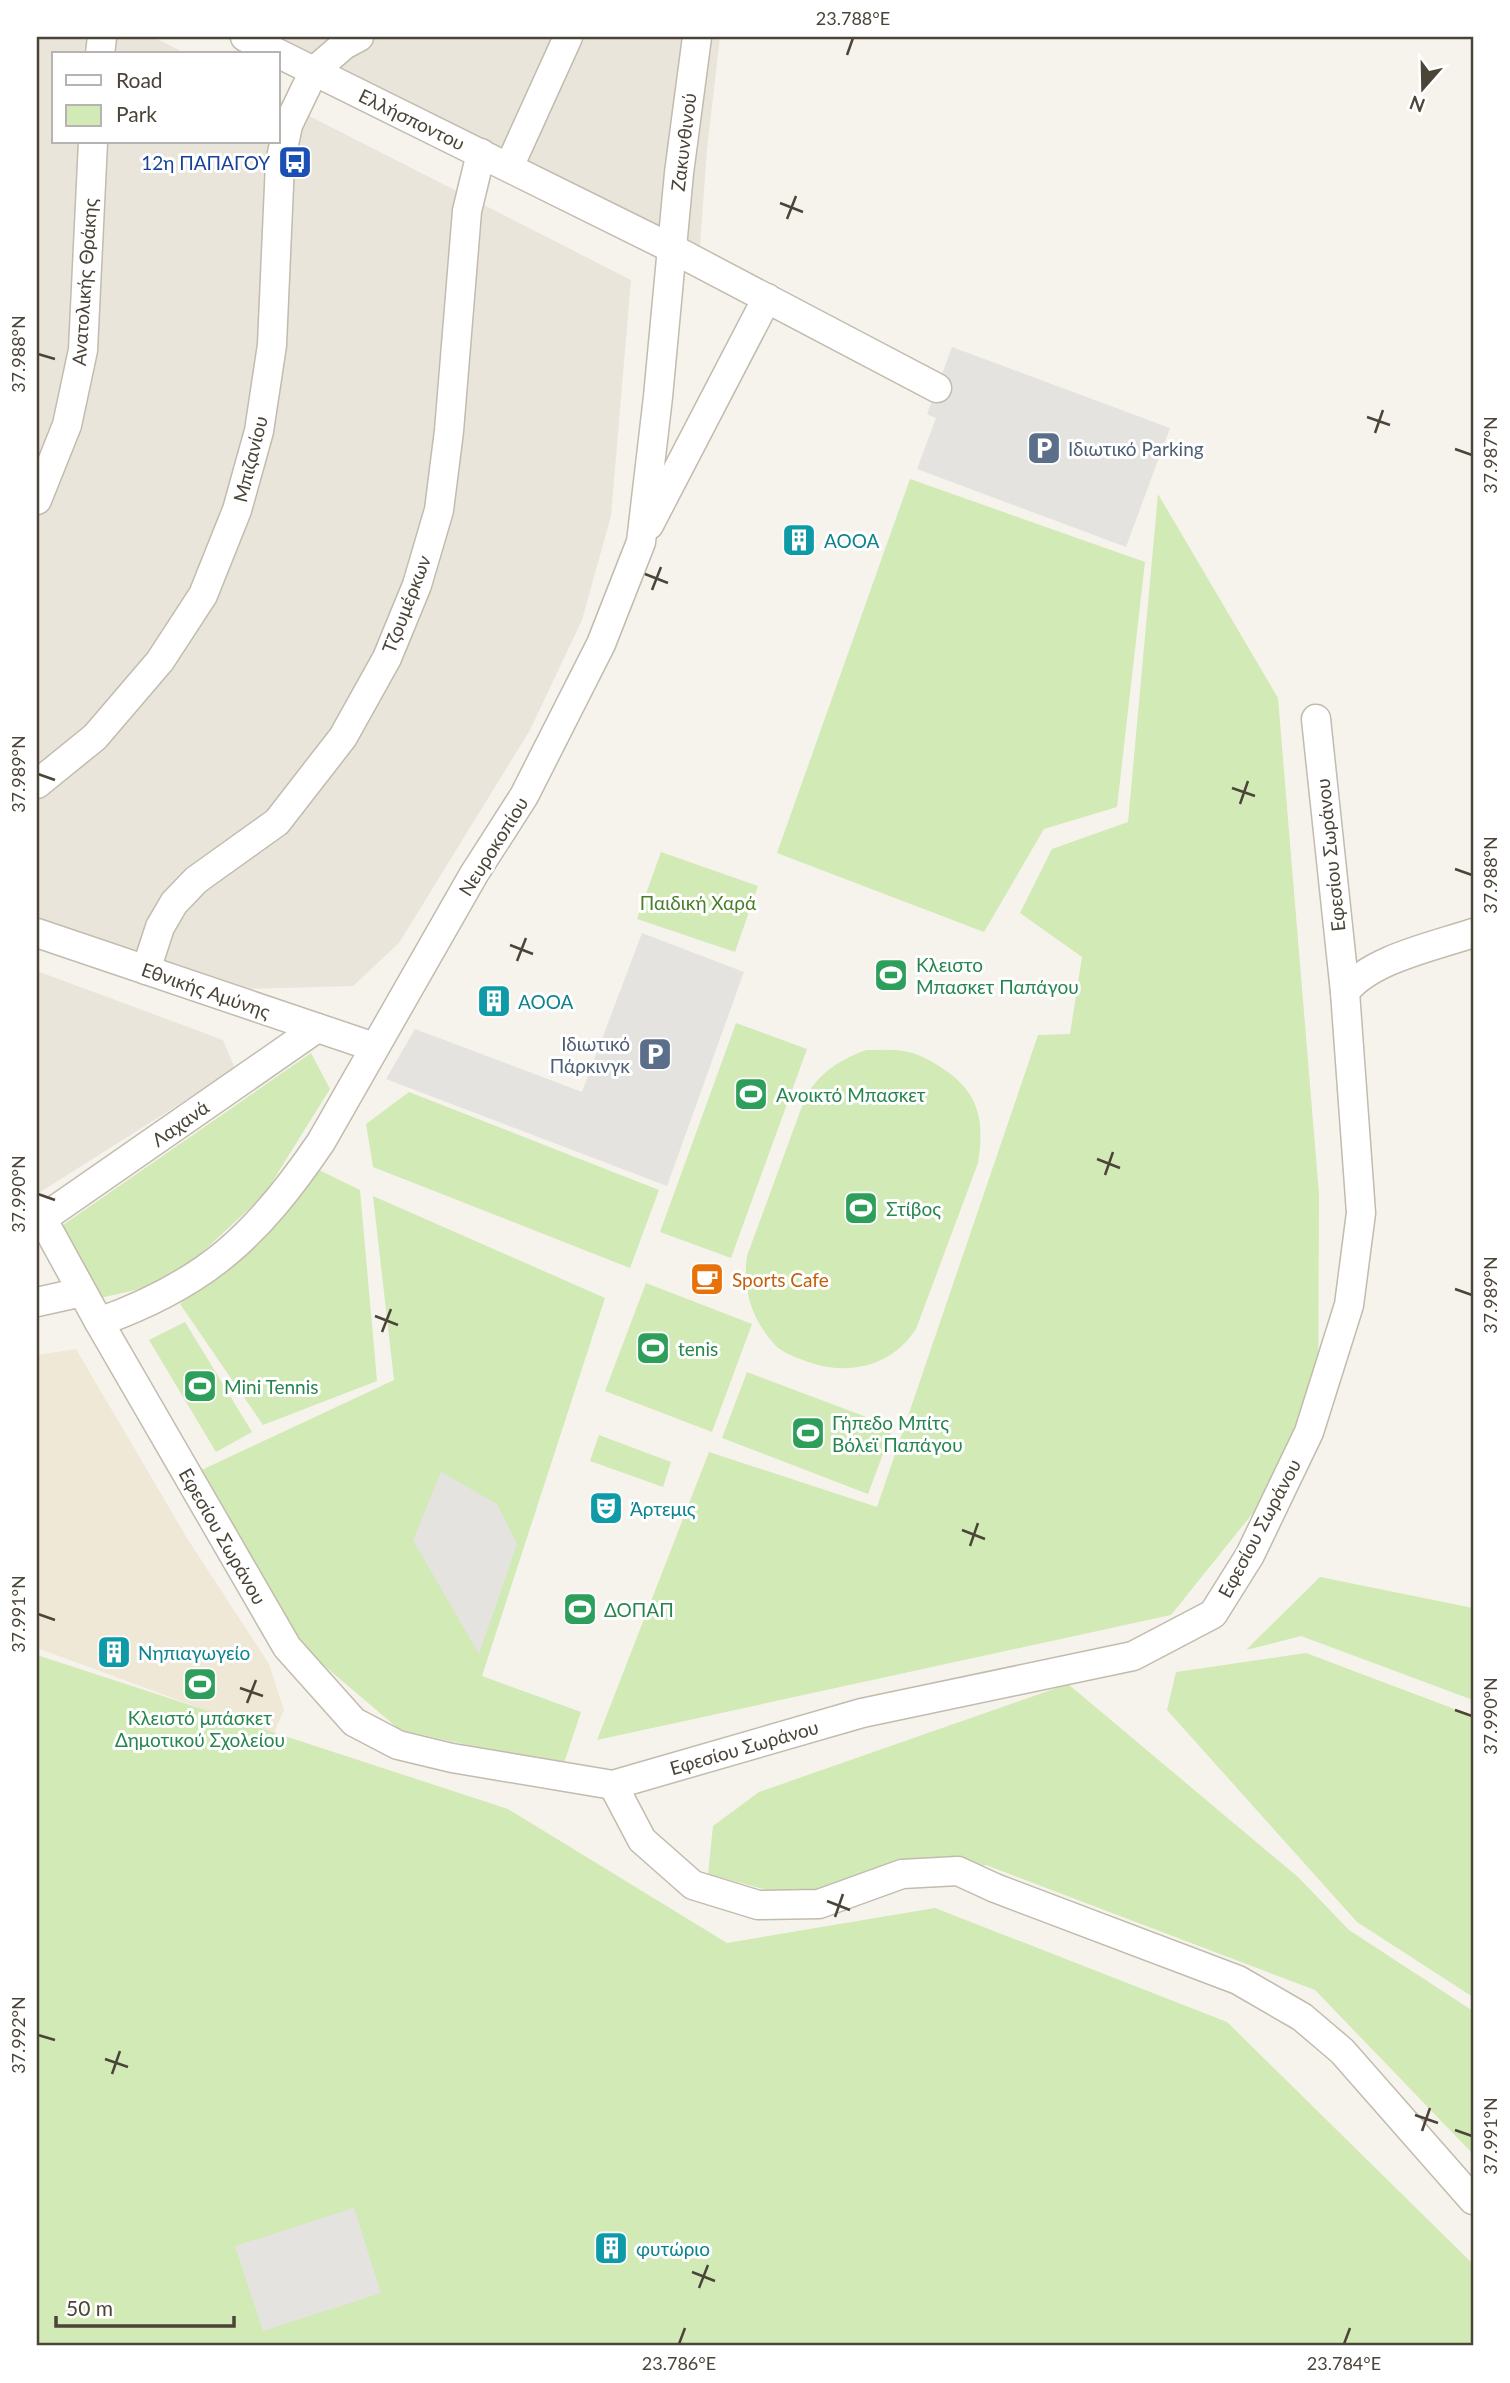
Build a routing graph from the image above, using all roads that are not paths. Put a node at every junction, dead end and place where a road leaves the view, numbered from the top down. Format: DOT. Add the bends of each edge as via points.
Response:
graph roads {
  1 [pos="245,37"];
  2 [pos="359,37"];
  3 [pos="568,37"];
  4 [pos="697,37"];
  5 [pos="275,52"];
  6 [pos="280,54"];
  7 [pos="314,71"];
  8 [pos="93,144"];
  9 [pos="481,153"];
  10 [pos="509,167"];
  11 [pos="671,248"];
  12 [pos="767,298"];
  13 [pos="937,388"];
  14 [pos="37,500"];
  15 [pos="641,542"];
  16 [pos="1316,719"];
  17 [pos="37,784"];
  18 [pos="37,933"];
  19 [pos="1473,933"];
  20 [pos="146,970"];
  21 [pos="1345,992"];
  22 [pos="317,1028"];
  23 [pos="374,1047"];
  24 [pos="40,1214"];
  25 [pos="82,1292"];
  26 [pos="37,1302"];
  27 [pos="99,1322"];
  28 [pos="613,1785"];
  29 [pos="1473,2200"];
  1 -- 5 [label="street, Ελλήσποντου"];
  2 -- 7 [label="street"];
  3 -- 10 [label="street"];
  4 -- 11 [label="street, Ζακυνθινού"];
  6 -- 7 [label="street, Ελλήσποντου"];
  7 -- 9 [label="street, Ελλήσποντου"];
  7 -- 17 [label="street, Μπιζανίου" via="288,125 280,163 272,345 259,431 237,510 204,595 160,661 95,737"];
  8 -- 14 [label="street, Ανατολικής Θράκης" via="83,350 67,425"];
  9 -- 10 [label="street, Ελλήσποντου"];
  9 -- 20 [label="street, Τζουμέρκων" via="467,211 439,510 417,586 387,658 343,737 277,822 195,880 174,903 160,927"];
  10 -- 11 [label="street, Ελλήσποντου"];
  11 -- 12 [label="street, Ελλήσποντου"];
  11 -- 15 [label="street, Νευροκοπίου"];
  12 -- 13 [label="street, Ελλήσποντου"];
  12 -- 15 [label="street"];
  15 -- 23 [label="street, Νευροκοπίου" via="601,644 524,796"];
  16 -- 21 [label="street, Εφεσίου Σωράνου"];
  18 -- 20 [label="street, Εθνικής Αμύνης"];
  19 -- 21 [label="street" via="1389,962 1353,981"];
  20 -- 22 [label="street, Εθνικής Αμύνης"];
  21 -- 28 [label="street, Εφεσίου Σωράνου" via="1361,1213 1349,1305 1309,1432 1250,1555 1213,1614 1133,1656 862,1713"];
  22 -- 23 [label="street, Εθνικής Αμύνης"];
  22 -- 24 [label="street, Λαχανά"];
  23 -- 27 [label="street, Νευροκοπίου" via="295,1180 234,1249 171,1292"];
  24 -- 25 [label="street, Εφεσίου Σωράνου"];
  25 -- 26 [label="street"];
  25 -- 27 [label="street, Εφεσίου Σωράνου"];
  27 -- 28 [label="street, Εφεσίου Σωράνου" via="287,1647 354,1722 398,1745"];
  28 -- 29 [label="street" via="642,1840 693,1885 758,1905 819,1904 902,1874 958,1871 1238,1980 1302,2017 1342,2051"];
}
